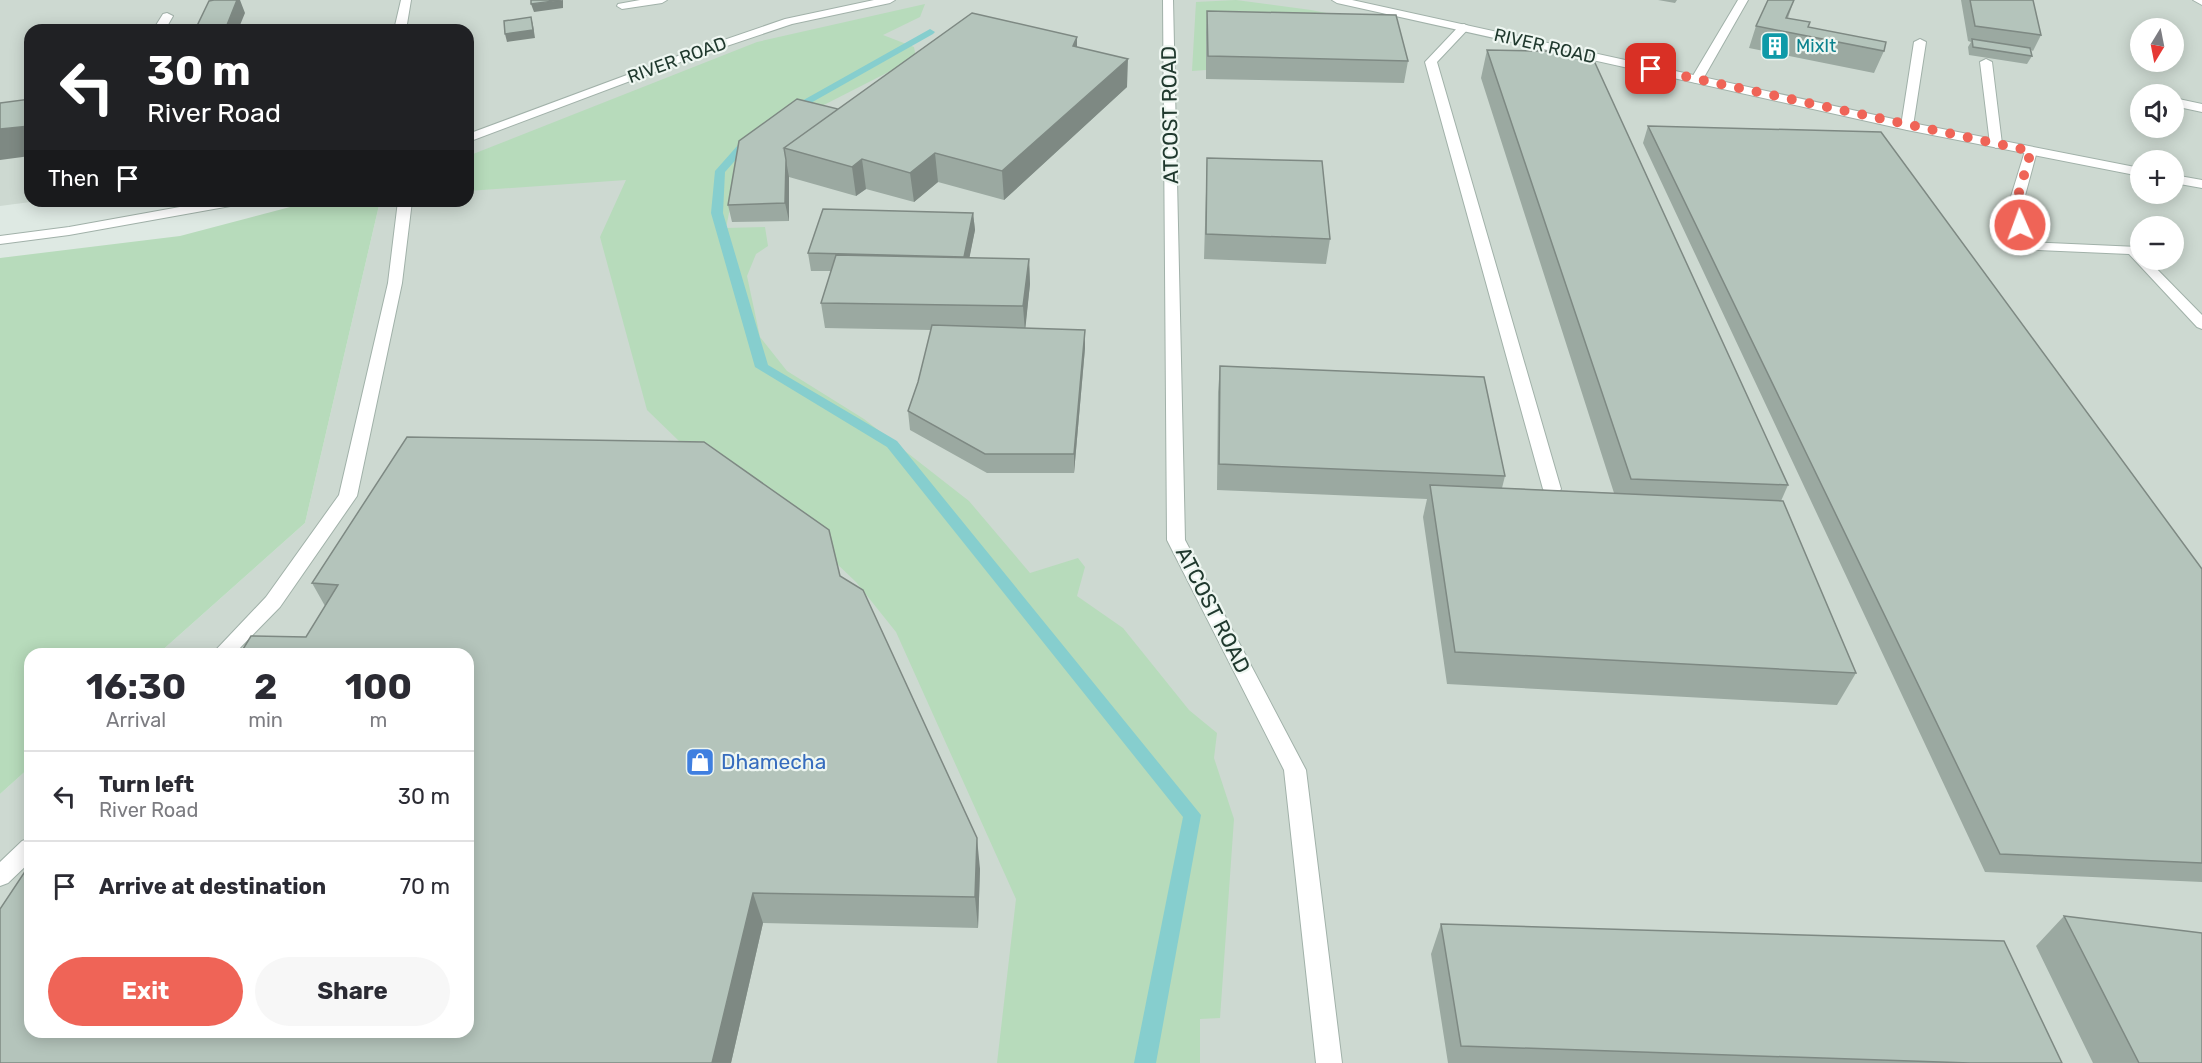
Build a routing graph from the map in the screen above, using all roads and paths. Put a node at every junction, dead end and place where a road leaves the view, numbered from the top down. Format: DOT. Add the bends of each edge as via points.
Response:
graph roads {
  1 [pos="405,0"];
  2 [pos="662,0"];
  3 [pos="890,0"];
  4 [pos="1168,0"];
  5 [pos="1337,0"];
  6 [pos="1743,0"];
  7 [pos="2198,0"];
  8 [pos="2202,2"];
  9 [pos="622,6"];
  10 [pos="167,16"];
  11 [pos="162,24"];
  12 [pos="401,24"];
  13 [pos="1464,27"];
  14 [pos="1920,42"];
  15 [pos="1986,62"];
  16 [pos="1697,79"];
  17 [pos="2184,104"];
  18 [pos="2202,108"];
  19 [pos="1907,126"];
  20 [pos="474,136"];
  21 [pos="1996,144"];
  22 [pos="2031,151"];
  23 [pos="2130,170"];
  24 [pos="2184,181"];
  25 [pos="2202,184"];
  26 [pos="203,207"];
  27 [pos="404,207"];
  28 [pos="0,240"];
  29 [pos="2130,250"];
  30 [pos="2151,270"];
  31 [pos="2202,324"];
  32 [pos="1552,489"];
  33 [pos="228,648"];
  34 [pos="24,854"];
  35 [pos="0,876"];
  36 [pos="1329,1063"];
  1 -- 12 [label="street"];
  2 -- 9 [label="street"];
  3 -- 20 [label="street, RIVER ROAD" via="789,21"];
  4 -- 36 [label="street, ATCOST ROAD" via="1176,540 1295,770"];
  5 -- 13 [label="street, RIVER ROAD"];
  6 -- 16 [label="street"];
  7 -- 8 [label="street"];
  10 -- 11 [label="street"];
  13 -- 16 [label="street, RIVER ROAD"];
  13 -- 32 [label="street" via="1431,62"];
  14 -- 19 [label="street"];
  15 -- 21 [label="street"];
  16 -- 19 [label="street, RIVER ROAD"];
  17 -- 18 [label="street"];
  19 -- 21 [label="street, RIVER ROAD"];
  21 -- 22 [label="street, RIVER ROAD"];
  22 -- 23 [label="street, RIVER ROAD"];
  22 -- 29 [label="street" via="2016,203 2023,246"];
  24 -- 25 [label="street"];
  26 -- 28 [label="street"];
  27 -- 33 [label="street" via="395,283 348,496 273,602"];
  30 -- 31 [label="street"];
  34 -- 35 [label="street"];
}
